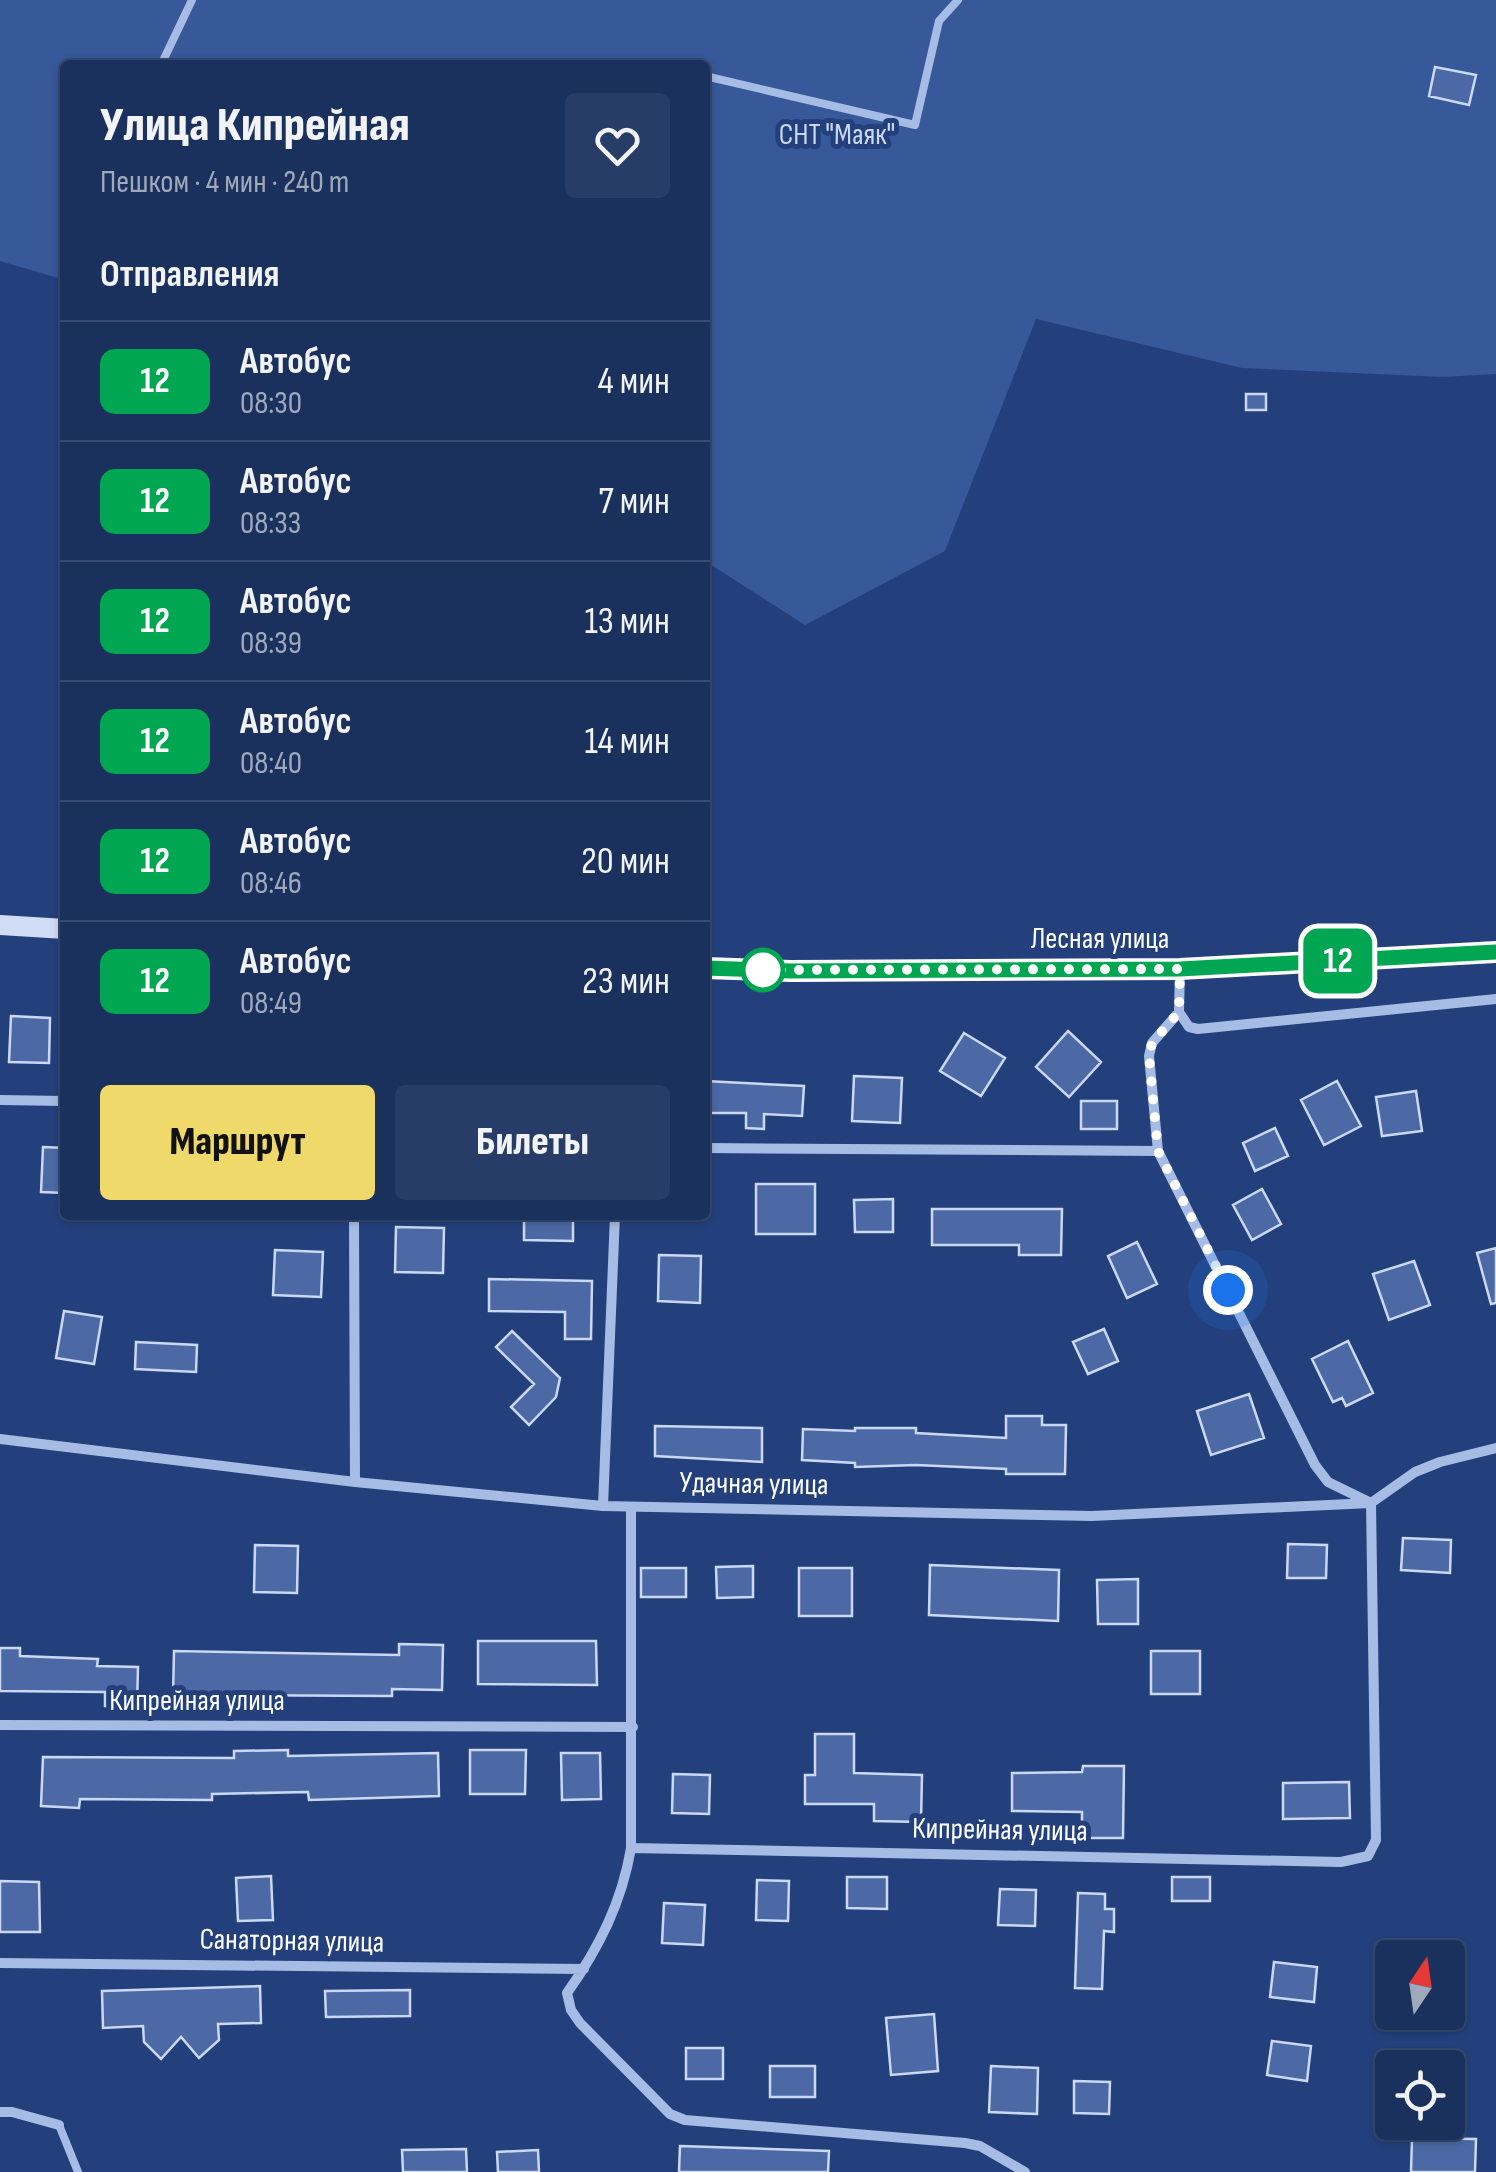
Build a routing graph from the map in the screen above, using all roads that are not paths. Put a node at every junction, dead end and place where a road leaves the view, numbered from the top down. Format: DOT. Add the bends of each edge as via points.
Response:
graph roads {
  1 [pos="192,0"];
  2 [pos="958,0"];
  3 [pos="162,60"];
  4 [pos="710,77"];
  5 [pos="0,925"];
  6 [pos="60,929"];
  7 [pos="1496,952"];
  8 [pos="710,968"];
  9 [pos="1180,969"];
  10 [pos="1496,999"];
  11 [pos="1179,1012"];
  12 [pos="0,1100"];
  13 [pos="60,1100"];
  14 [pos="710,1148"];
  15 [pos="1158,1151"];
  16 [pos="354,1220"];
  17 [pos="616,1220"];
  18 [pos="0,1438"];
  19 [pos="1496,1448"];
  20 [pos="355,1482"];
  21 [pos="1371,1503"];
  22 [pos="603,1506"];
  23 [pos="632,1507"];
  24 [pos="0,1726"];
  25 [pos="633,1728"];
  26 [pos="631,1848"];
  27 [pos="0,1963"];
  28 [pos="584,1969"];
  29 [pos="0,2112"];
  30 [pos="59,2125"];
  31 [pos="78,2172"];
  32 [pos="1025,2172"];
  1 -- 3 [label="lane"];
  2 -- 4 [label="lane" via="939,21 915,125"];
  5 -- 6 [label="main road"];
  7 -- 9 [label="main road, Лесная улица"];
  8 -- 9 [label="main road, Лесная улица"];
  9 -- 11 [label="street"];
  10 -- 11 [label="street" via="1198,1029"];
  11 -- 15 [label="street" via="1149,1056"];
  12 -- 13 [label="street"];
  14 -- 15 [label="street"];
  15 -- 21 [label="street" via="1315,1464 1328,1482"];
  16 -- 20 [label="street"];
  17 -- 22 [label="street"];
  18 -- 20 [label="street, Удачная улица"];
  19 -- 21 [label="street" via="1415,1472"];
  20 -- 22 [label="street, Удачная улица"];
  21 -- 23 [label="street, Удачная улица" via="1092,1516"];
  21 -- 26 [label="street, Кипрейная улица" via="1376,1840 1368,1856 1341,1862"];
  22 -- 23 [label="street, Удачная улица"];
  23 -- 25 [label="street"];
  24 -- 25 [label="street, Кипрейная улица"];
  25 -- 26 [label="street"];
  26 -- 28 [label="street" via="606,1930"];
  27 -- 28 [label="street, Санаторная улица"];
  28 -- 32 [label="street" via="567,1993 571,2010 670,2114 965,2142"];
  29 -- 30 [label="street"];
  30 -- 31 [label="lane"];
}
